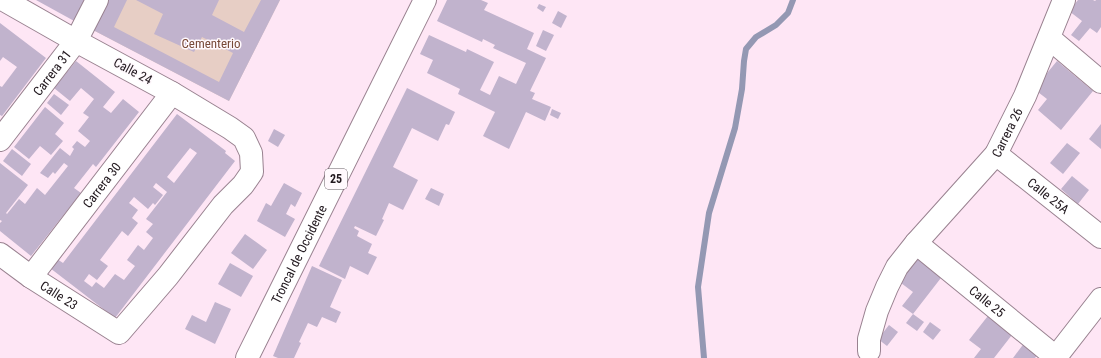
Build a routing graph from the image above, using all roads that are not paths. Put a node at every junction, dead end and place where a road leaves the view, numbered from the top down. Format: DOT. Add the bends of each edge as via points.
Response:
graph roads {
  1 [pos="4,0"];
  2 [pos="97,0"];
  3 [pos="425,0"];
  4 [pos="1064,0"];
  5 [pos="1049,38"];
  6 [pos="76,41"];
  7 [pos="1101,82"];
  8 [pos="172,92"];
  9 [pos="2,133"];
  10 [pos="996,154"];
  11 [pos="1101,237"];
  12 [pos="916,243"];
  13 [pos="0,254"];
  14 [pos="31,277"];
  15 [pos="1101,299"];
  16 [pos="119,333"];
  17 [pos="869,351"];
  18 [pos="248,358"];
  1 -- 6 [label="street, Calle 24"];
  2 -- 6 [label="street, Carrera 31"];
  3 -- 18 [label="street, Troncal de Occidente / 25"];
  4 -- 5 [label="street, Carrera 26"];
  5 -- 7 [label="street"];
  5 -- 10 [label="street, Carrera 26" via="1025,96"];
  6 -- 8 [label="street, Calle 24"];
  6 -- 9 [label="street, Carrera 31"];
  8 -- 14 [label="street, Carrera 30"];
  8 -- 16 [label="street, Calle 24" via="244,138 251,153 252,172"];
  10 -- 11 [label="street, Calle 25A"];
  10 -- 12 [label="street, Carrera 26"];
  12 -- 15 [label="street, Calle 25" via="1055,355"];
  12 -- 17 [label="street, Carrera 26" via="897,267 887,287 869,339"];
  13 -- 14 [label="street, Calle 23"];
  14 -- 16 [label="street, Calle 23"];
}
